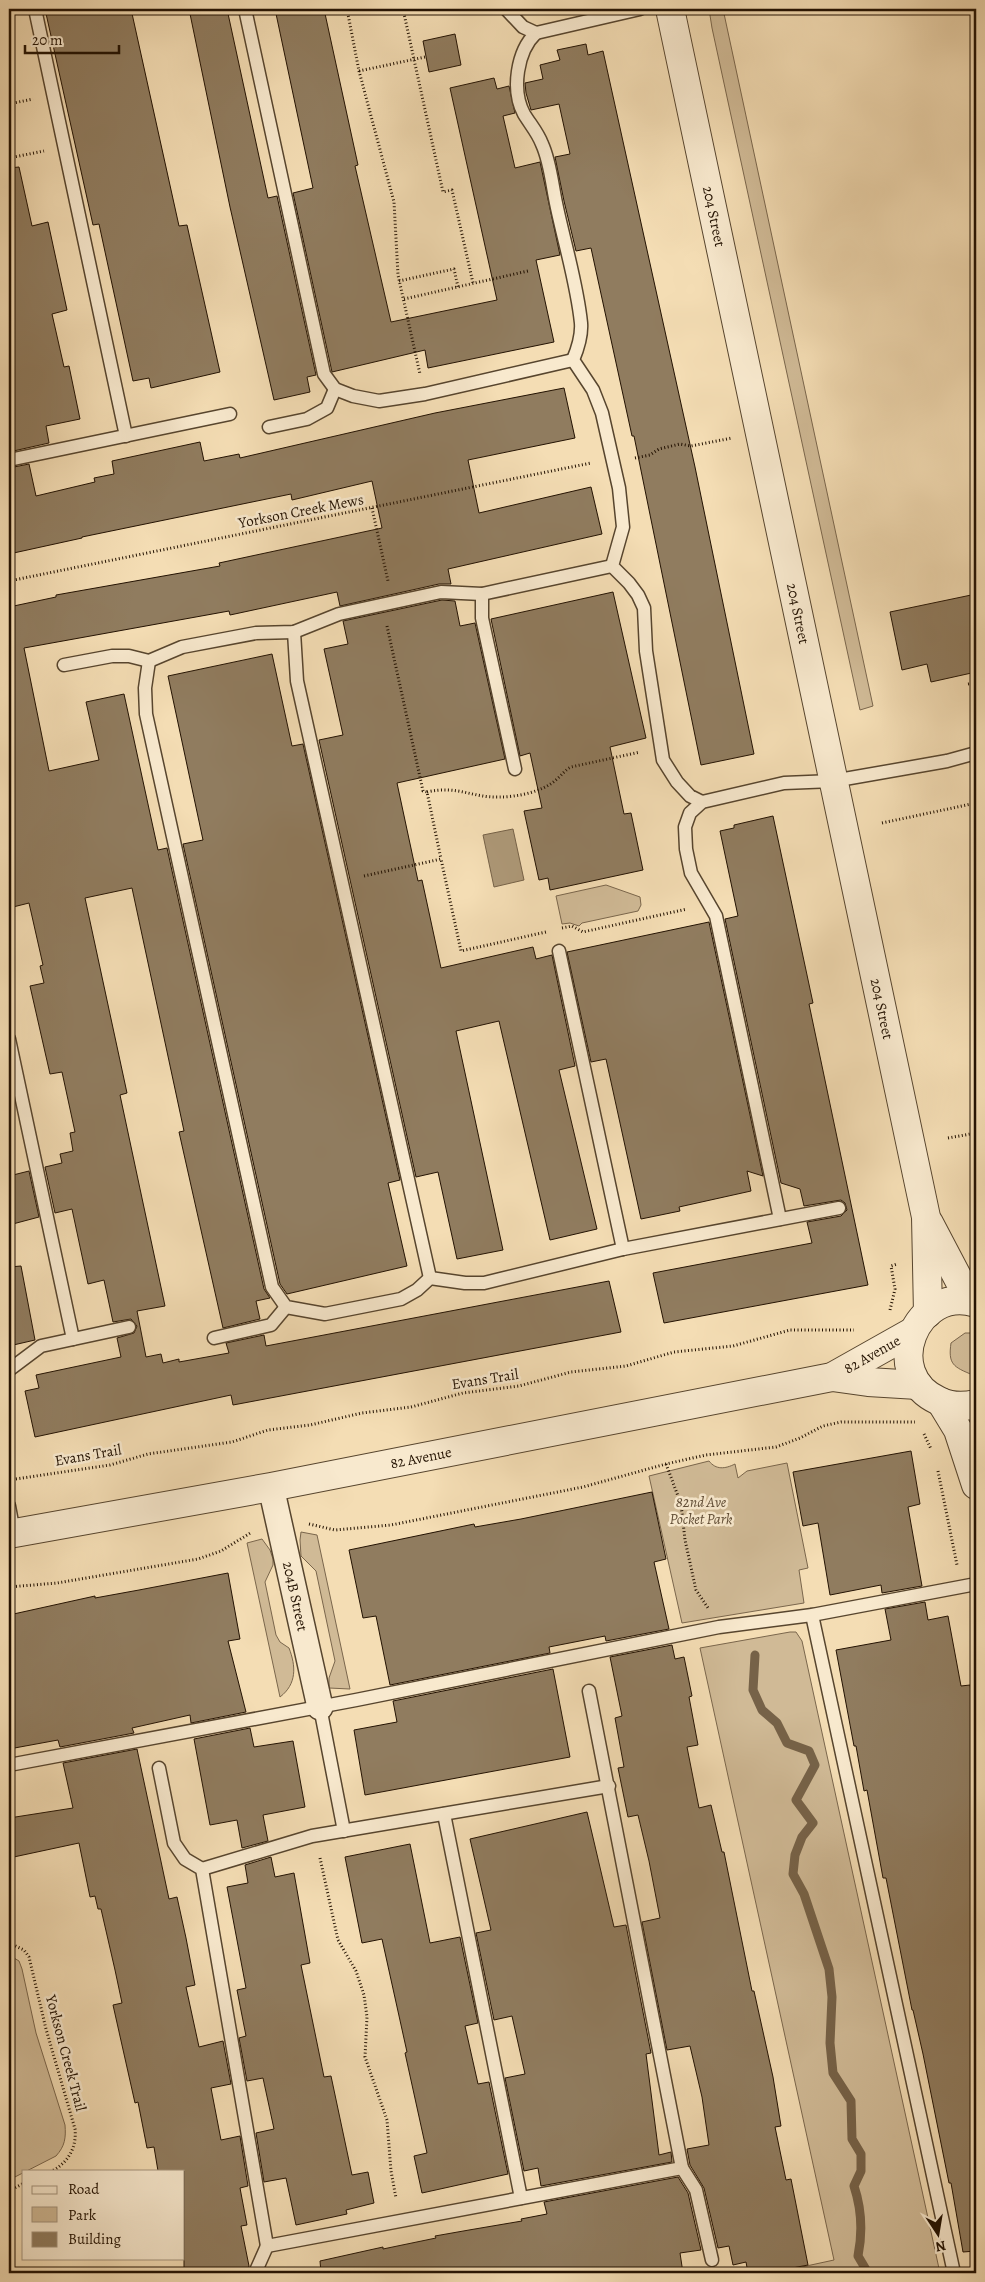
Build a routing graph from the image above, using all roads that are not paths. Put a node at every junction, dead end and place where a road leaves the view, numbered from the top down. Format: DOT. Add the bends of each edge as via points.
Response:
graph roads {
  1 [pos="35,9"];
  2 [pos="245,9"];
  3 [pos="506,9"];
  4 [pos="640,9"];
  5 [pos="670,9"];
  6 [pos="536,32"];
  7 [pos="573,360"];
  8 [pos="335,389"];
  9 [pos="230,414"];
  10 [pos="269,427"];
  11 [pos="126,436"];
  12 [pos="9,460"];
  13 [pos="612,566"];
  14 [pos="482,594"];
  15 [pos="294,632"];
  16 [pos="148,660"];
  17 [pos="64,665"];
  18 [pos="976,753"];
  19 [pos="515,769"];
  20 [pos="833,781"];
  21 [pos="702,802"];
  22 [pos="559,951"];
  23 [pos="9,1039"];
  24 [pos="839,1208"];
  25 [pos="926,1217"];
  26 [pos="780,1219"];
  27 [pos="623,1249"];
  28 [pos="430,1278"];
  29 [pos="973,1302"];
  30 [pos="286,1307"];
  31 [pos="920,1322"];
  32 [pos="129,1327"];
  33 [pos="214,1338"];
  34 [pos="73,1339"];
  35 [pos="9,1370"];
  36 [pos="832,1377"];
  37 [pos="918,1384"];
  38 [pos="941,1402"];
  39 [pos="976,1404"];
  40 [pos="976,1485"];
  41 [pos="271,1487"];
  42 [pos="9,1506"];
  43 [pos="11,1534"];
  44 [pos="976,1584"];
  45 [pos="812,1615"];
  46 [pos="590,1691"];
  47 [pos="320,1707"];
  48 [pos="9,1765"];
  49 [pos="159,1768"];
  50 [pos="609,1786"];
  51 [pos="444,1814"];
  52 [pos="344,1831"];
  53 [pos="202,1869"];
  54 [pos="682,2168"];
  55 [pos="521,2198"];
  56 [pos="267,2246"];
  57 [pos="712,2260"];
  58 [pos="255,2273"];
  59 [pos="954,2273"];
  1 -- 11 [label="lane"];
  2 -- 8 [label="lane" via="324,374"];
  3 -- 6 [label="lane" via="523,27"];
  4 -- 6 [label="lane"];
  5 -- 20 [label="street, 204 Street"];
  6 -- 7 [label="lane" via="521,61 518,97 523,113 543,144 576,295 581,324 580,342"];
  7 -- 8 [label="lane" via="425,394 379,401"];
  7 -- 13 [label="lane" via="593,390 602,412 619,488 623,527"];
  8 -- 10 [label="lane" via="327,408 307,418"];
  9 -- 11 [label="lane"];
  11 -- 12 [label="lane"];
  13 -- 14 [label="lane"];
  13 -- 21 [label="lane" via="629,583 644,608 646,651 663,760 690,796"];
  14 -- 15 [label="lane" via="441,592 339,614"];
  14 -- 19 [label="lane" via="482,618"];
  15 -- 16 [label="lane" via="256,634 182,647"];
  15 -- 28 [label="lane" via="297,682"];
  16 -- 17 [label="lane" via="112,656"];
  16 -- 30 [label="lane" via="146,714 272,1287"];
  18 -- 20 [label="lane"];
  20 -- 21 [label="lane" via="784,783"];
  20 -- 25 [label="street, 204 Street"];
  21 -- 26 [label="lane" via="690,813 686,849 691,874 716,916"];
  22 -- 27 [label="lane"];
  23 -- 34 [label="lane"];
  24 -- 26 [label="lane"];
  25 -- 29 [label="street, 204 Street"];
  25 -- 31 [label="street, 204 Street"];
  26 -- 27 [label="lane"];
  27 -- 28 [label="lane" via="484,1283"];
  28 -- 30 [label="lane" via="401,1299 325,1314"];
  29 -- 31 [label="street, 82 Avenue" via="953,1301 937,1306"];
  30 -- 33 [label="lane" via="271,1325"];
  31 -- 36 [label="street, 82 Avenue"];
  31 -- 37 [label="street, 204 Street" via="908,1350 910,1368"];
  32 -- 34 [label="lane"];
  34 -- 35 [label="lane" via="41,1346"];
  36 -- 37 [label="street, 82 Avenue"];
  36 -- 41 [label="street, 82 Avenue"];
  37 -- 38 [label="street"];
  38 -- 39 [label="street" via="966,1407"];
  38 -- 40 [label="street" via="958,1430"];
  41 -- 43 [label="street, 82 Avenue"];
  41 -- 47 [label="street, 204B Street"];
  42 -- 43 [label="lane"];
  44 -- 45 [label="lane"];
  45 -- 47 [label="lane" via="719,1627"];
  45 -- 59 [label="lane"];
  46 -- 50 [label="lane"];
  47 -- 48 [label="lane"];
  47 -- 52 [label="lane"];
  49 -- 53 [label="lane" via="174,1843 185,1859"];
  50 -- 51 [label="lane"];
  50 -- 54 [label="lane"];
  51 -- 52 [label="lane"];
  51 -- 55 [label="lane"];
  52 -- 53 [label="lane" via="312,1836"];
  53 -- 56 [label="lane"];
  54 -- 55 [label="lane"];
  54 -- 57 [label="lane" via="696,2190"];
  55 -- 56 [label="lane"];
  56 -- 58 [label="lane"];
}
